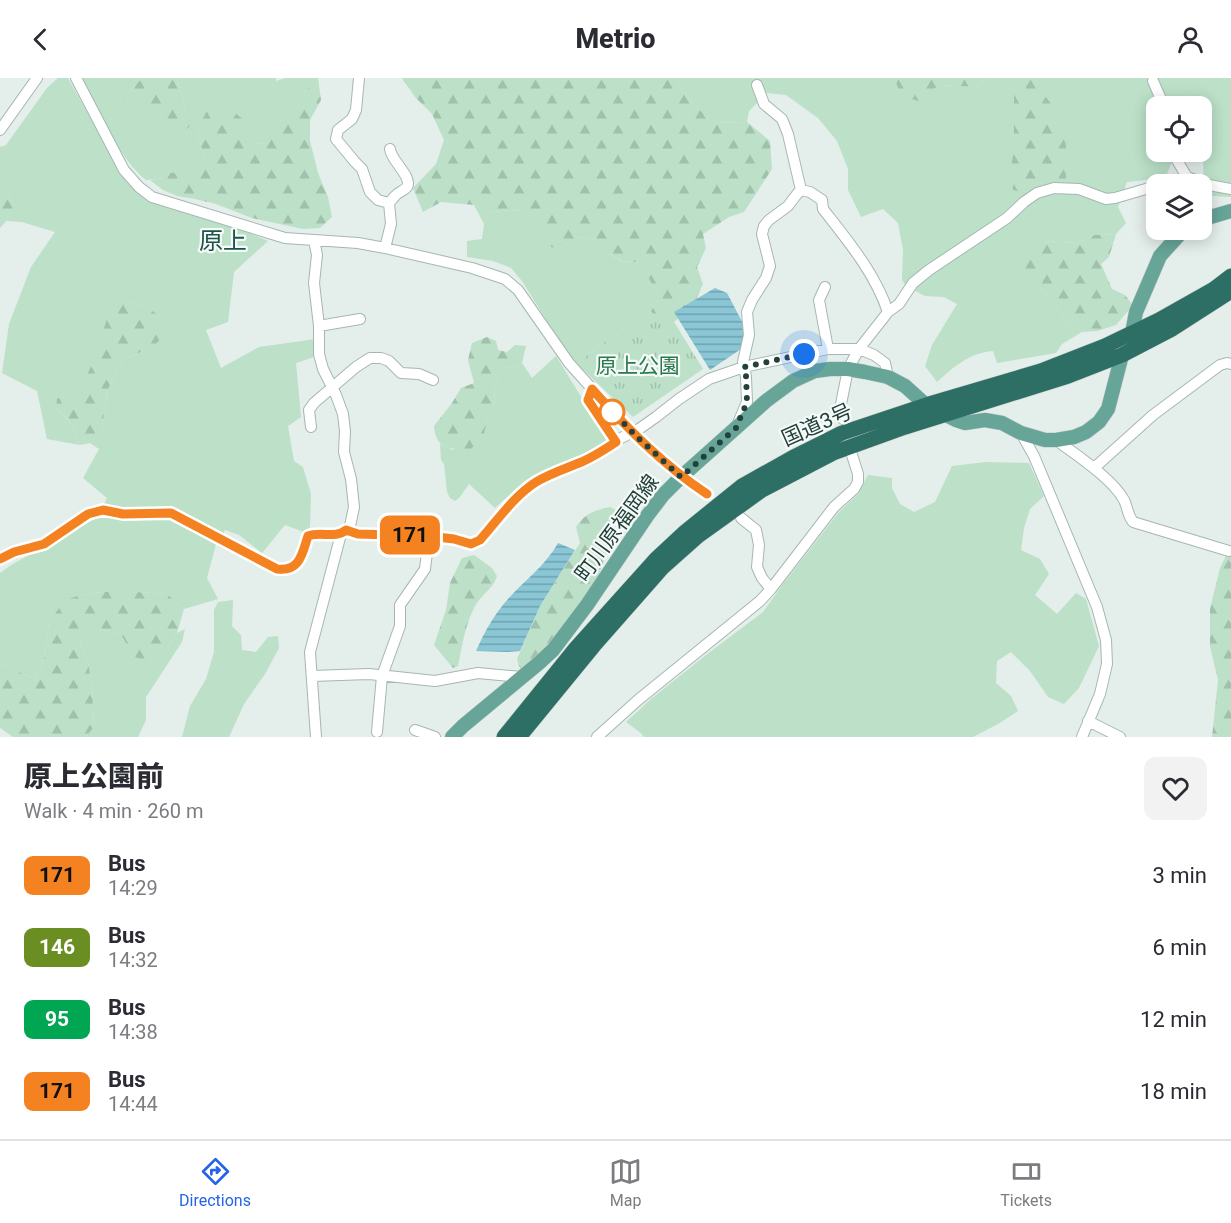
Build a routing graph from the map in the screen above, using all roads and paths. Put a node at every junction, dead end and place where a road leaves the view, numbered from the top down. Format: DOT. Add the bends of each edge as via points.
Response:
graph roads {
  1 [pos="37,78"];
  2 [pos="76,78"];
  3 [pos="358,78"];
  4 [pos="1153,81"];
  5 [pos="757,86"];
  6 [pos="1160,96"];
  7 [pos="0,130"];
  8 [pos="390,150"];
  9 [pos="1212,186"];
  10 [pos="1146,189"];
  11 [pos="1231,189"];
  12 [pos="801,190"];
  13 [pos="389,203"];
  14 [pos="1231,212"];
  15 [pos="1212,217"];
  16 [pos="314,240"];
  17 [pos="1174,240"];
  18 [pos="386,248"];
  19 [pos="1231,276"];
  20 [pos="825,287"];
  21 [pos="1231,291"];
  22 [pos="888,312"];
  23 [pos="360,319"];
  24 [pos="320,326"];
  25 [pos="1132,333"];
  26 [pos="859,349"];
  27 [pos="828,350"];
  28 [pos="1122,355"];
  29 [pos="1231,364"];
  30 [pos="744,367"];
  31 [pos="848,369"];
  32 [pos="888,377"];
  33 [pos="433,380"];
  34 [pos="333,388"];
  35 [pos="592,389"];
  36 [pos="926,405"];
  37 [pos="946,414"];
  38 [pos="843,419"];
  39 [pos="311,427"];
  40 [pos="736,428"];
  41 [pos="1022,433"];
  42 [pos="1056,440"];
  43 [pos="617,441"];
  44 [pos="852,455"];
  45 [pos="1095,468"];
  46 [pos="681,477"];
  47 [pos="707,494"];
  48 [pos="741,518"];
  49 [pos="345,532"];
  50 [pos="429,536"];
  51 [pos="1228,551"];
  52 [pos="0,559"];
  53 [pos="771,589"];
  54 [pos="312,676"];
  55 [pos="382,676"];
  56 [pos="522,677"];
  57 [pos="1088,721"];
  58 [pos="415,730"];
  59 [pos="377,732"];
  60 [pos="316,737"];
  61 [pos="435,737"];
  62 [pos="452,737"];
  63 [pos="504,737"];
  64 [pos="519,737"];
  65 [pos="597,737"];
  66 [pos="1082,737"];
  67 [pos="1120,737"];
  1 -- 7 [label="street"];
  2 -- 16 [label="street" via="124,170 152,197 285,238"];
  3 -- 13 [label="street" via="356,110 352,119 338,130 336,139 362,169 370,192"];
  4 -- 6 [label="street"];
  5 -- 12 [label="street" via="764,104 782,119"];
  8 -- 13 [label="street" via="408,186"];
  9 -- 11 [label="street"];
  10 -- 22 [label="street" via="1106,199 1079,189 1054,188 1037,193 929,270"];
  12 -- 22 [label="street" via="822,200 824,209 863,262"];
  12 -- 30 [label="street" via="764,226 762,234 770,266 747,312 749,335"];
  13 -- 18 [label="street" via="392,224"];
  14 -- 15 [label="main road"];
  16 -- 18 [label="street"];
  16 -- 24 [label="street"];
  17 -- 25 [label="main road" via="1160,256 1136,312"];
  18 -- 35 [label="street" via="505,279 518,290"];
  19 -- 25 [label="highway, 国道3号"];
  20 -- 27 [label="street" via="819,300"];
  21 -- 28 [label="highway, 国道3号" via="1173,329"];
  22 -- 26 [label="street"];
  23 -- 24 [label="street"];
  24 -- 34 [label="street" via="319,354"];
  25 -- 36 [label="highway, 国道3号" via="1041,371"];
  26 -- 27 [label="street"];
  26 -- 31 [label="street"];
  26 -- 32 [label="street" via="885,363"];
  27 -- 30 [label="street"];
  28 -- 37 [label="highway, 国道3号"];
  28 -- 42 [label="main road, 町川原福岡線" via="1108,409 1099,422 1086,432"];
  29 -- 45 [label="street" via="1220,365 1153,415"];
  30 -- 40 [label="street" via="747,402"];
  30 -- 43 [label="street, bridge" via="709,380"];
  31 -- 32 [label="main road, 町川原福岡線"];
  31 -- 38 [label="street" via="840,409"];
  31 -- 40 [label="main road, 町川原福岡線" via="815,371 793,381"];
  32 -- 36 [label="main road, 町川原福岡線"];
  33 -- 34 [label="street" via="401,373 389,361 370,358"];
  34 -- 39 [label="street" via="309,410"];
  34 -- 49 [label="street" via="343,414 344,452 354,507"];
  35 -- 43 [label="street" via="588,400"];
  35 -- 46 [label="street"];
  36 -- 37 [label="main road, 町川原福岡線"];
  36 -- 63 [label="highway, 国道3号" via="843,433 742,486 656,559 576,648"];
  37 -- 41 [label="main road, 町川原福岡線" via="965,423 1002,423"];
  37 -- 64 [label="highway, 国道3号" via="833,453 762,490 698,536 647,584"];
  40 -- 46 [label="main road, 町川原福岡線"];
  41 -- 42 [label="main road, 町川原福岡線"];
  41 -- 57 [label="street" via="1097,607 1106,640 1105,674"];
  42 -- 45 [label="street"];
  43 -- 50 [label="street" via="536,482 520,494 480,540 471,544"];
  44 -- 53 [label="street" via="858,474 854,489 834,507"];
  45 -- 51 [label="street" via="1117,490 1133,522"];
  46 -- 47 [label="street"];
  46 -- 56 [label="main road, 町川原福岡線" via="647,516 569,630"];
  48 -- 53 [label="street" via="756,530 757,567"];
  49 -- 50 [label="street"];
  49 -- 52 [label="street" via="308,536 299,562 285,570 171,513 123,514 103,510 88,514 44,544"];
  49 -- 54 [label="street" via="310,652"];
  50 -- 55 [label="street" via="425,569 400,605 400,626"];
  53 -- 65 [label="street"];
  54 -- 55 [label="street"];
  54 -- 60 [label="street"];
  55 -- 56 [label="street" via="435,681 478,673"];
  55 -- 59 [label="street"];
  56 -- 62 [label="main road, 町川原福岡線"];
  57 -- 66 [label="street"];
  57 -- 67 [label="street"];
  58 -- 61 [label="street"];
}
